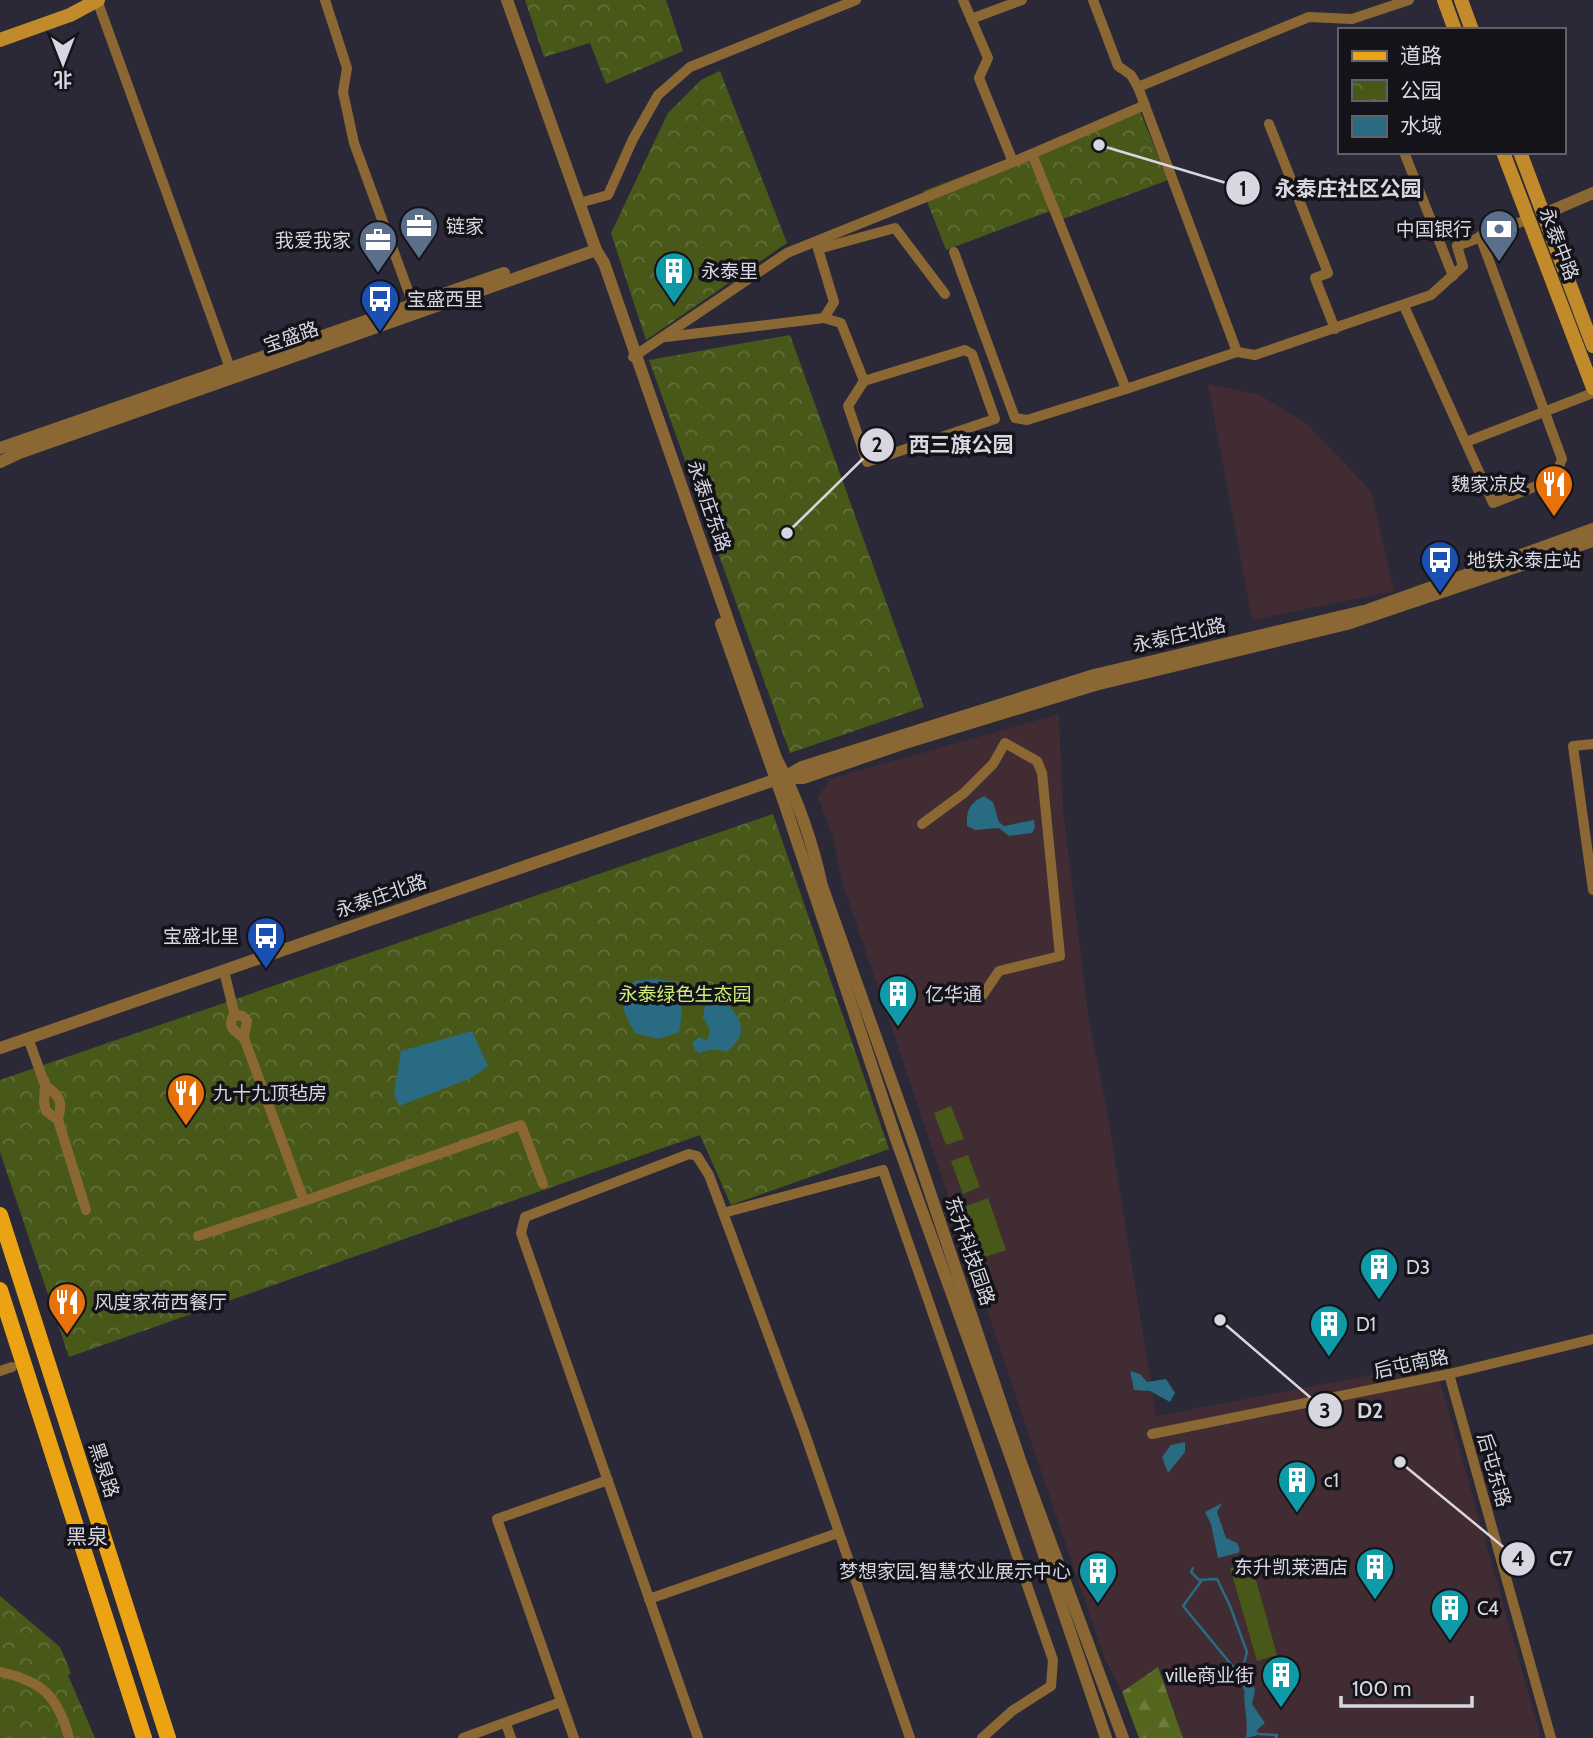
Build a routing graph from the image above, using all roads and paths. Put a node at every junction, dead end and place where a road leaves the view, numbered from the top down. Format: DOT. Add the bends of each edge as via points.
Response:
graph roads {
  1 [pos="97,0"];
  2 [pos="325,0"];
  3 [pos="507,0"];
  4 [pos="856,0"];
  5 [pos="963,0"];
  6 [pos="1023,0"];
  7 [pos="1093,0"];
  8 [pos="1409,0"];
  9 [pos="1444,0"];
  10 [pos="1461,0"];
  11 [pos="971,19"];
  12 [pos="1355,24"];
  13 [pos="1454,28"];
  14 [pos="1471,28"];
  15 [pos="0,40"];
  16 [pos="1138,87"];
  17 [pos="1144,105"];
  18 [pos="1269,124"];
  19 [pos="1406,154"];
  20 [pos="1504,154"];
  21 [pos="1521,154"];
  22 [pos="1013,163"];
  23 [pos="1593,193"];
  24 [pos="579,203"];
  25 [pos="1544,214"];
  26 [pos="1529,219"];
  27 [pos="1480,236"];
  28 [pos="594,245"];
  29 [pos="954,252"];
  30 [pos="1453,276"];
  31 [pos="945,294"];
  32 [pos="413,304"];
  33 [pos="1404,306"];
  34 [pos="824,318"];
  35 [pos="1335,329"];
  36 [pos="1593,346"];
  37 [pos="1237,352"];
  38 [pos="230,368"];
  39 [pos="864,381"];
  40 [pos="1126,389"];
  41 [pos="1593,391"];
  42 [pos="1545,410"];
  43 [pos="1466,442"];
  44 [pos="0,448"];
  45 [pos="0,462"];
  46 [pos="1593,529"];
  47 [pos="1593,541"];
  48 [pos="1593,744"];
  49 [pos="782,778"];
  50 [pos="1593,796"];
  51 [pos="1580,798"];
  52 [pos="922,824"];
  53 [pos="1590,849"];
  54 [pos="1593,890"];
  55 [pos="224,971"];
  56 [pos="982,996"];
  57 [pos="28,1038"];
  58 [pos="0,1048"];
  59 [pos="543,1184"];
  60 [pos="304,1201"];
  61 [pos="86,1210"];
  62 [pos="723,1213"];
  63 [pos="0,1215"];
  64 [pos="198,1236"];
  65 [pos="0,1290"];
  66 [pos="1593,1339"];
  67 [pos="12,1367"];
  68 [pos="0,1371"];
  69 [pos="1449,1374"];
  70 [pos="1152,1434"];
  71 [pos="608,1480"];
  72 [pos="838,1533"];
  73 [pos="649,1599"];
  74 [pos="0,1672"];
  75 [pos="561,1702"];
  76 [pos="506,1724"];
  77 [pos="69,1738"];
  78 [pos="144,1738"];
  79 [pos="168,1738"];
  80 [pos="463,1738"];
  81 [pos="511,1738"];
  82 [pos="574,1738"];
  83 [pos="698,1738"];
  84 [pos="910,1738"];
  85 [pos="982,1738"];
  86 [pos="1105,1738"];
  87 [pos="1123,1738"];
  88 [pos="1551,1738"];
  1 -- 15 [label="main road" via="70,15"];
  1 -- 38 [label="street"];
  2 -- 32 [label="street" via="347,68 343,92 354,143"];
  3 -- 24 [label="street, 永泰庄东路"];
  4 -- 24 [label="street" via="690,67 658,95 608,195"];
  5 -- 11 [label="street"];
  6 -- 11 [label="street"];
  7 -- 16 [label="street" via="1118,66"];
  8 -- 12 [label="street"];
  9 -- 13 [label="main road"];
  10 -- 14 [label="main road"];
  11 -- 22 [label="street" via="988,58 979,78"];
  12 -- 16 [label="street" via="1309,18"];
  16 -- 17 [label="street"];
  17 -- 22 [label="street"];
  17 -- 37 [label="street"];
  18 -- 35 [label="street" via="1328,273 1315,278"];
  19 -- 30 [label="street"];
  20 -- 26 [label="main road, 永泰中路"];
  21 -- 25 [label="main road, 永泰中路"];
  22 -- 34 [label="street" via="787,253 633,357 667,337"];
  22 -- 40 [label="street" via="1032,154"];
  23 -- 25 [label="street"];
  24 -- 28 [label="street, 永泰庄东路"];
  25 -- 36 [label="main road, 永泰中路"];
  26 -- 27 [label="street"];
  26 -- 41 [label="main road, 永泰中路"];
  27 -- 30 [label="street" via="1457,246 1463,266"];
  27 -- 42 [label="street"];
  28 -- 32 [label="street, 宝盛路"];
  28 -- 45 [label="street, 宝盛路"];
  28 -- 49 [label="street, 永泰庄东路"];
  29 -- 40 [label="street" via="1015,418 1027,420"];
  30 -- 33 [label="street" via="1431,295"];
  31 -- 34 [label="street" via="894,228 818,249 834,302"];
  32 -- 38 [label="street, 宝盛路"];
  33 -- 35 [label="street"];
  33 -- 43 [label="street"];
  34 -- 39 [label="street" via="841,323"];
  35 -- 37 [label="street" via="1255,355"];
  37 -- 40 [label="street"];
  38 -- 44 [label="street, 宝盛路"];
  39 -- 39 [label="street" via="848,406 867,462 995,419 972,354 965,350"];
  41 -- 42 [label="street"];
  42 -- 43 [label="street"];
  42 -- 43 [label="street" via="1562,459 1554,479 1542,484 1493,503"];
  46 -- 49 [label="street, 永泰庄北路" via="1368,610 1094,675 802,767"];
  47 -- 49 [label="street, 永泰庄北路" via="1347,624 1095,685 803,778"];
  48 -- 51 [label="street" via="1573,747"];
  49 -- 55 [label="street, 永泰庄北路"];
  49 -- 86 [label="street, 东升科技园路" via="896,1139 1015,1469"];
  49 -- 87 [label="street, 东升科技园路" via="795,794 822,886 1020,1460"];
  50 -- 51 [label="street"];
  51 -- 53 [label="street"];
  52 -- 56 [label="street" via="964,793 993,764 1005,743 1037,761 1042,773 1060,956 999,971"];
  53 -- 54 [label="street"];
  55 -- 57 [label="street, 永泰庄北路"];
  55 -- 60 [label="street" via="235,1016 230,1021 232,1028 244,1038"];
  57 -- 58 [label="street, 永泰庄北路"];
  57 -- 61 [label="street" via="46,1086 46,1111 58,1120"];
  59 -- 60 [label="street" via="521,1125"];
  60 -- 64 [label="street"];
  62 -- 71 [label="street" via="703,1163 689,1154 525,1217 521,1233"];
  62 -- 72 [label="street"];
  62 -- 85 [label="street" via="883,1170 1053,1660 1051,1686 1012,1711"];
  63 -- 79 [label="main road, 黑泉路"];
  65 -- 78 [label="main road"];
  66 -- 69 [label="street, 后屯南路"];
  67 -- 68 [label="street"];
  69 -- 70 [label="street, 后屯南路"];
  69 -- 88 [label="street, 后屯东路"];
  71 -- 73 [label="street"];
  71 -- 75 [label="street" via="497,1519"];
  72 -- 73 [label="street"];
  72 -- 84 [label="street"];
  73 -- 83 [label="street"];
  74 -- 77 [label="street" via="46,1690"];
  75 -- 76 [label="street"];
  75 -- 82 [label="street"];
  76 -- 80 [label="street"];
  76 -- 81 [label="street"];
}
